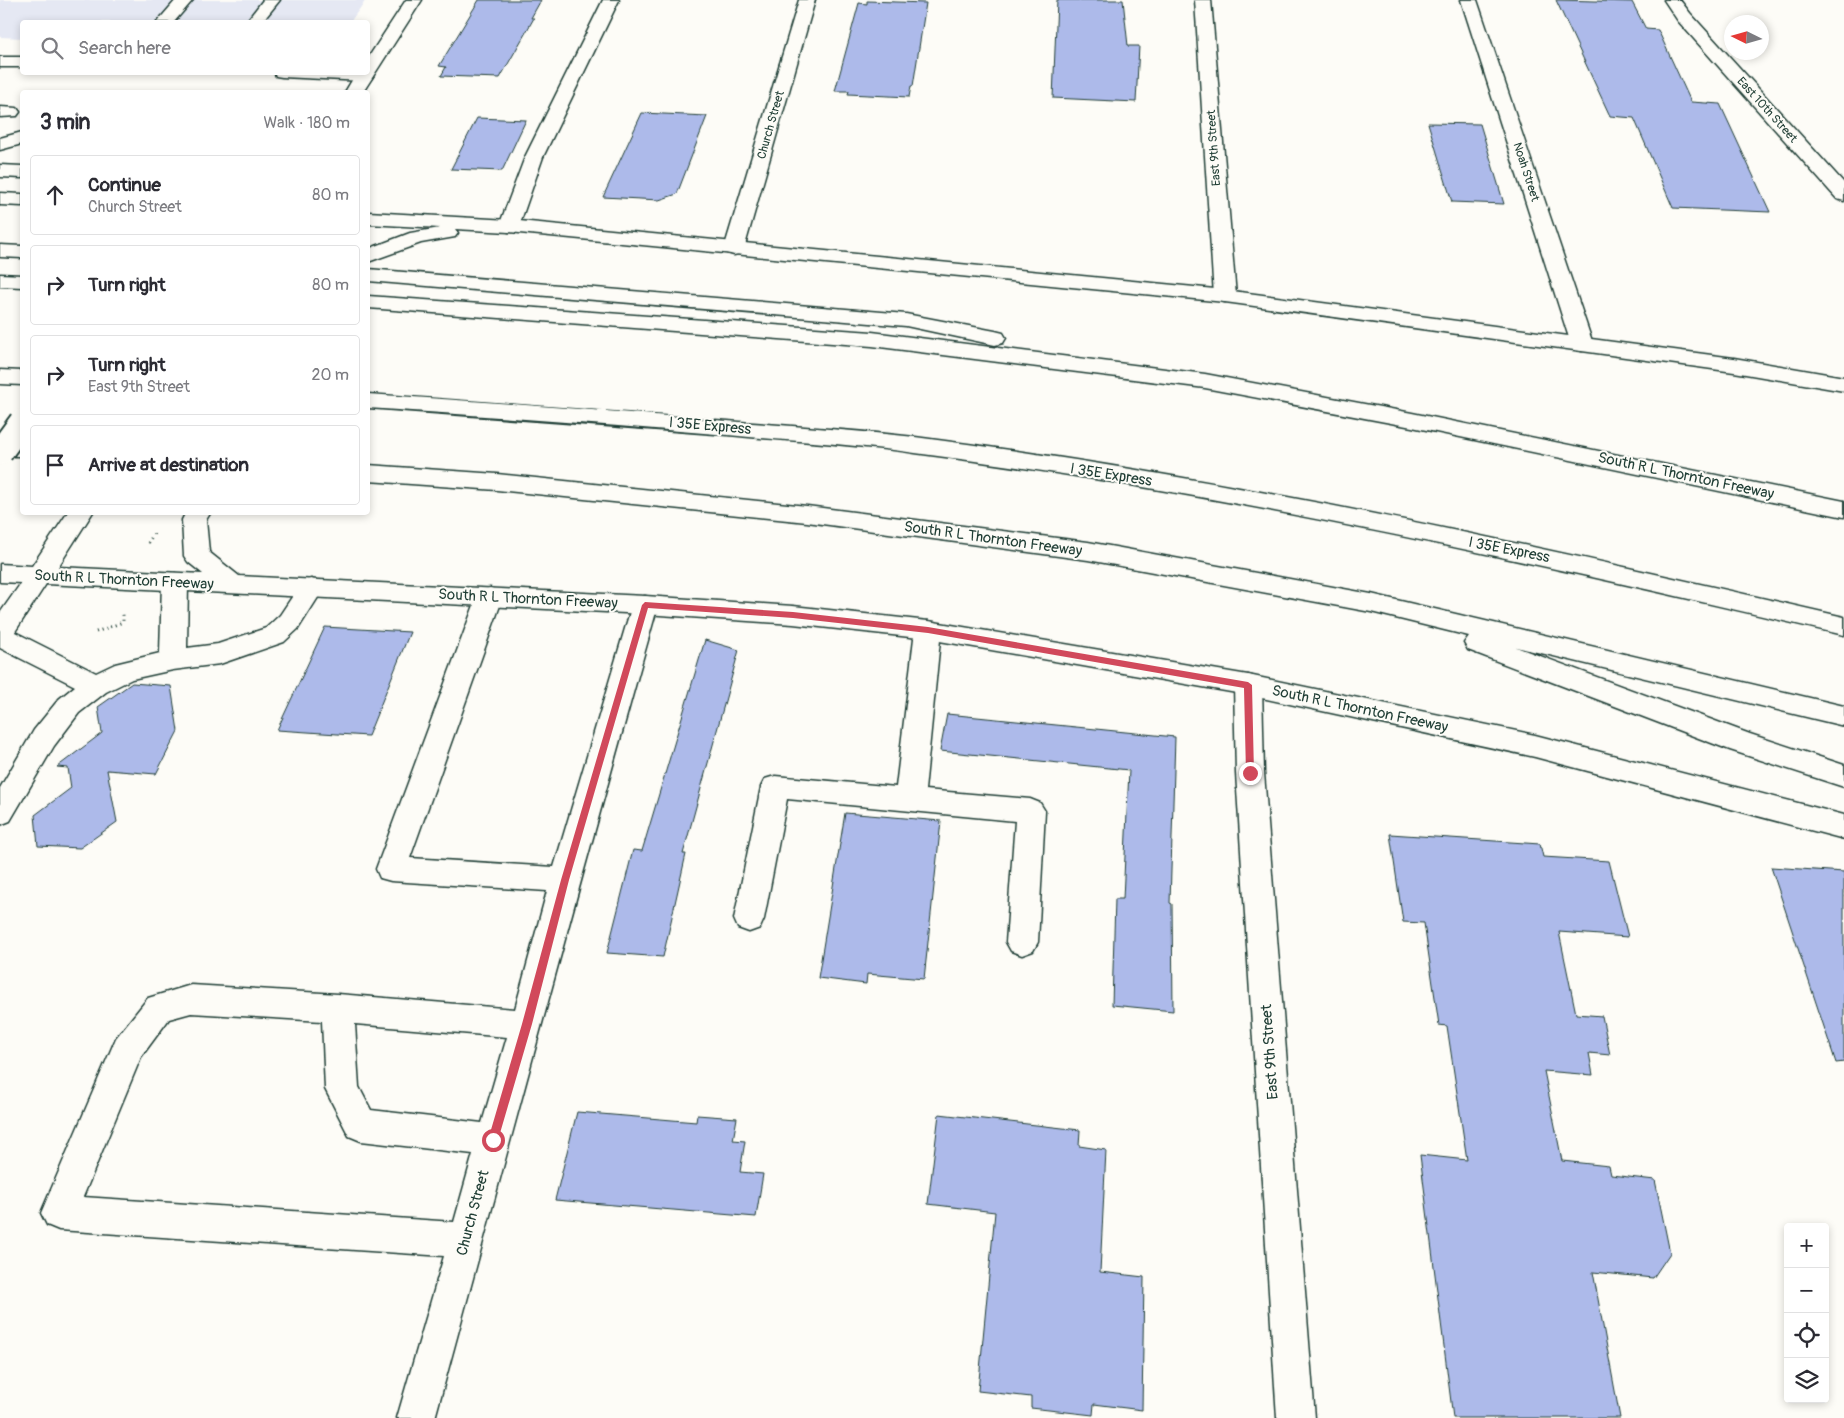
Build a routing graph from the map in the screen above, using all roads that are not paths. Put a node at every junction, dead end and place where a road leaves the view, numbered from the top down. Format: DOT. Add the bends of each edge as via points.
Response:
graph roads {
  1 [pos="185,0"];
  2 [pos="272,0"];
  3 [pos="414,0"];
  4 [pos="611,0"];
  5 [pos="807,0"];
  6 [pos="1203,0"];
  7 [pos="1469,0"];
  8 [pos="1672,0"];
  9 [pos="167,20"];
  10 [pos="256,20"];
  11 [pos="0,62"];
  12 [pos="20,62"];
  13 [pos="370,67"];
  14 [pos="365,75"];
  15 [pos="355,90"];
  16 [pos="20,139"];
  17 [pos="0,145"];
  18 [pos="20,147"];
  19 [pos="0,171"];
  20 [pos="20,172"];
  21 [pos="1844,195"];
  22 [pos="0,199"];
  23 [pos="20,200"];
  24 [pos="370,218"];
  25 [pos="509,226"];
  26 [pos="734,249"];
  27 [pos="0,251"];
  28 [pos="20,252"];
  29 [pos="370,255"];
  30 [pos="370,275"];
  31 [pos="0,280"];
  32 [pos="20,280"];
  33 [pos="1225,296"];
  34 [pos="370,302"];
  35 [pos="1582,344"];
  36 [pos="0,377"];
  37 [pos="20,378"];
  38 [pos="1205,381"];
  39 [pos="1844,384"];
  40 [pos="370,401"];
  41 [pos="20,425"];
  42 [pos="20,449"];
  43 [pos="0,450"];
  44 [pos="370,473"];
  45 [pos="1844,509"];
  46 [pos="79,515"];
  47 [pos="196,516"];
  48 [pos="0,573"];
  49 [pos="38,576"];
  50 [pos="175,582"];
  51 [pos="234,585"];
  52 [pos="311,588"];
  53 [pos="490,597"];
  54 [pos="1370,603"];
  55 [pos="645,605"];
  56 [pos="1844,626"];
  57 [pos="928,630"];
  58 [pos="0,635"];
  59 [pos="173,660"];
  60 [pos="96,685"];
  61 [pos="1248,685"];
  62 [pos="1844,716"];
  63 [pos="1844,776"];
  64 [pos="909,800"];
  65 [pos="0,813"];
  66 [pos="1844,827"];
  67 [pos="565,880"];
  68 [pos="749,919"];
  69 [pos="1022,942"];
  70 [pos="338,1008"];
  71 [pos="527,1024"];
  72 [pos="493,1140"];
  73 [pos="465,1240"];
  74 [pos="416,1418"];
  75 [pos="1296,1418"];
  1 -- 9 [label="main road"];
  2 -- 10 [label="main road"];
  3 -- 13 [label="main road"];
  4 -- 25 [label="main road" via="534,157"];
  5 -- 26 [label="main road, Church Street"];
  6 -- 33 [label="main road, East 9th Street"];
  7 -- 35 [label="main road, Noah Street"];
  8 -- 21 [label="main road, East 10th Street"];
  11 -- 12 [label="main road"];
  14 -- 15 [label="main road"];
  16 -- 17 [label="main road"];
  17 -- 18 [label="main road"];
  19 -- 20 [label="main road"];
  22 -- 23 [label="main road"];
  24 -- 25 [label="main road"];
  25 -- 26 [label="main road"];
  25 -- 29 [label="main road" via="417,237"];
  26 -- 33 [label="main road"];
  27 -- 28 [label="main road"];
  30 -- 38 [label="main road" via="906,320"];
  31 -- 32 [label="main road"];
  33 -- 35 [label="main road"];
  34 -- 38 [label="main road, South R L Thornton Freeway" via="872,339"];
  35 -- 39 [label="main road"];
  36 -- 37 [label="main road"];
  38 -- 45 [label="main road, South R L Thornton Freeway"];
  40 -- 56 [label="main road, I 35E Express" via="558,413 912,444 1104,473 1575,564"];
  41 -- 43 [label="main road, bridge"];
  42 -- 43 [label="main road"];
  44 -- 54 [label="main road, South R L Thornton Freeway" via="497,482 826,516 1088,551"];
  46 -- 49 [label="main road"];
  47 -- 51 [label="main road" via="197,556"];
  48 -- 49 [label="main road, South R L Thornton Freeway"];
  49 -- 50 [label="main road, South R L Thornton Freeway"];
  49 -- 58 [label="main road"];
  50 -- 51 [label="main road, South R L Thornton Freeway"];
  50 -- 59 [label="main road"];
  51 -- 52 [label="main road, South R L Thornton Freeway"];
  52 -- 53 [label="main road, South R L Thornton Freeway"];
  52 -- 59 [label="main road" via="275,635 220,654"];
  53 -- 55 [label="main road, South R L Thornton Freeway"];
  53 -- 67 [label="main road" via="390,869"];
  54 -- 62 [label="main road, South R L Thornton Freeway"];
  54 -- 63 [label="main road" via="1740,742"];
  55 -- 57 [label="main road, South R L Thornton Freeway" via="793,615"];
  55 -- 67 [label="main road, Church Street"];
  57 -- 61 [label="main road, South R L Thornton Freeway"];
  57 -- 64 [label="main road"];
  58 -- 60 [label="main road"];
  59 -- 60 [label="main road" via="125,672"];
  60 -- 65 [label="main road" via="69,706 44,738"];
  61 -- 66 [label="main road, South R L Thornton Freeway" via="1535,746"];
  61 -- 75 [label="main road, East 9th Street" via="1250,773"];
  64 -- 68 [label="main road" via="775,787"];
  64 -- 69 [label="main road" via="1030,811"];
  67 -- 71 [label="main road, Church Street"];
  70 -- 71 [label="main road"];
  70 -- 72 [label="main road" via="342,1090 361,1124"];
  70 -- 73 [label="main road" via="190,999 159,1008 128,1048 59,1213"];
  71 -- 72 [label="main road, Church Street"];
  72 -- 73 [label="main road, Church Street"];
  73 -- 74 [label="main road, Church Street"];
}
